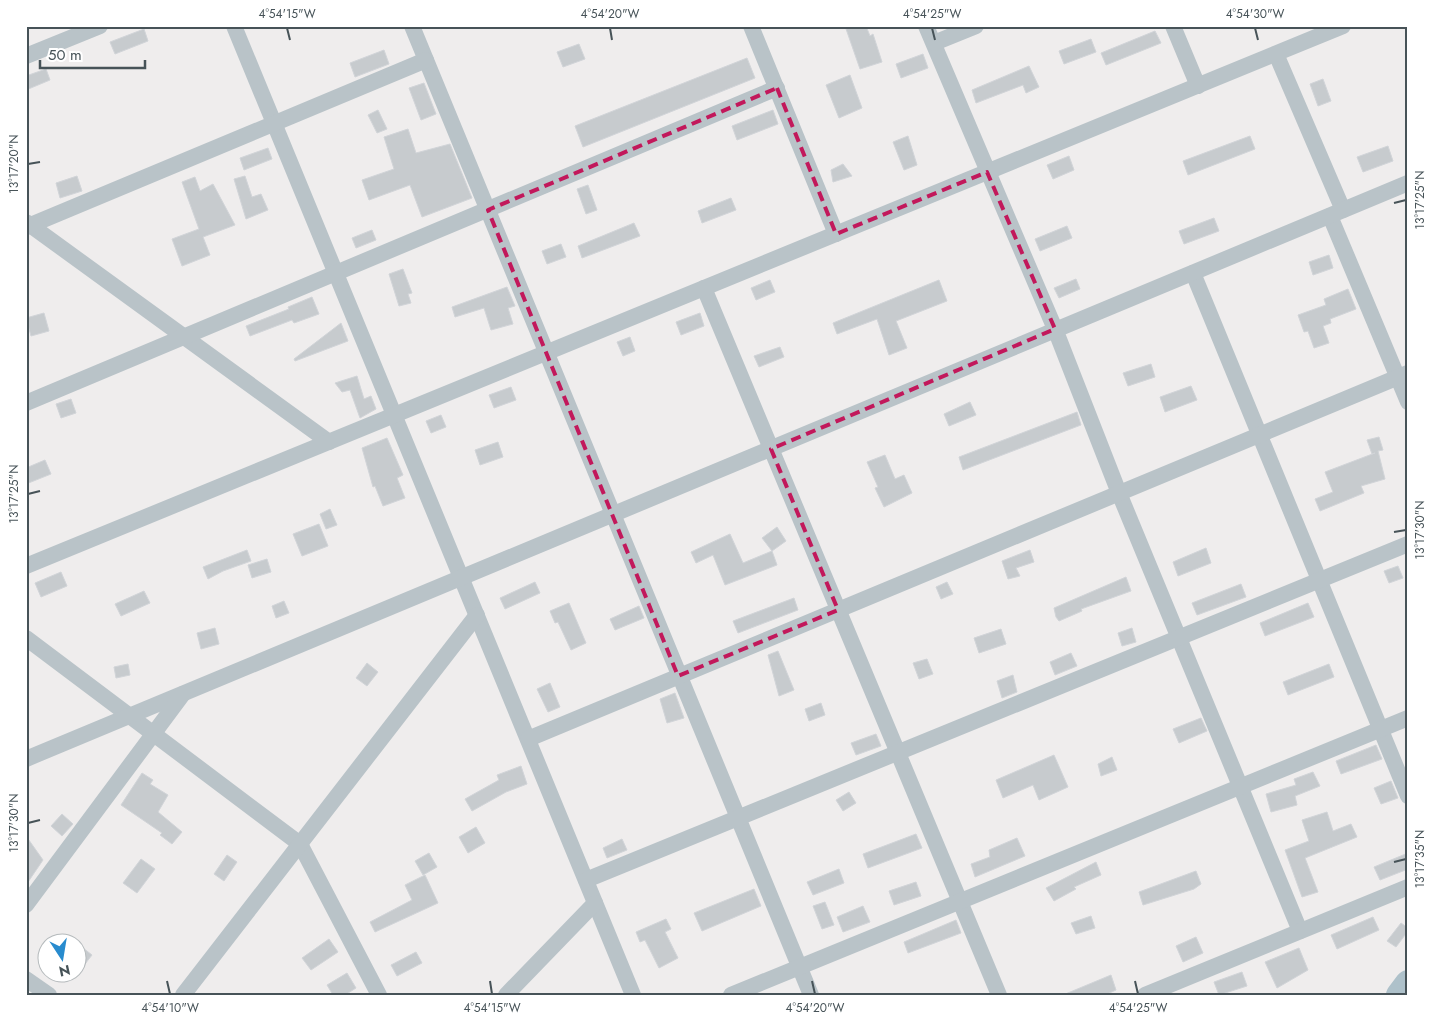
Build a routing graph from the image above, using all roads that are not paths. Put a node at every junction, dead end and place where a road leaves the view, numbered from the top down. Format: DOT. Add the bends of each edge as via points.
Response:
graph roads {
  1 [pos="100,26"];
  2 [pos="234,26"];
  3 [pos="412,26"];
  4 [pos="751,26"];
  5 [pos="926,26"];
  6 [pos="976,26"];
  7 [pos="1172,26"];
  8 [pos="1343,26"];
  9 [pos="934,44"];
  10 [pos="1276,54"];
  11 [pos="26,56"];
  12 [pos="426,60"];
  13 [pos="1198,86"];
  14 [pos="777,88"];
  15 [pos="274,124"];
  16 [pos="987,172"];
  17 [pos="1408,183"];
  18 [pos="488,210"];
  19 [pos="1337,213"];
  20 [pos="28,225"];
  21 [pos="836,234"];
  22 [pos="336,273"];
  23 [pos="1193,273"];
  24 [pos="704,288"];
  25 [pos="1055,330"];
  26 [pos="184,337"];
  27 [pos="546,353"];
  28 [pos="1403,375"];
  29 [pos="1408,402"];
  30 [pos="26,403"];
  31 [pos="394,415"];
  32 [pos="1259,434"];
  33 [pos="329,442"];
  34 [pos="771,449"];
  35 [pos="1119,492"];
  36 [pos="613,515"];
  37 [pos="1408,544"];
  38 [pos="26,566"];
  39 [pos="461,578"];
  40 [pos="1319,580"];
  41 [pos="838,610"];
  42 [pos="477,615"];
  43 [pos="1179,637"];
  44 [pos="26,638"];
  45 [pos="678,676"];
  46 [pos="183,694"];
  47 [pos="130,716"];
  48 [pos="1408,718"];
  49 [pos="1380,729"];
  50 [pos="154,734"];
  51 [pos="528,739"];
  52 [pos="898,752"];
  53 [pos="26,759"];
  54 [pos="1240,786"];
  55 [pos="1408,796"];
  56 [pos="737,818"];
  57 [pos="300,844"];
  58 [pos="586,880"];
  59 [pos="1408,887"];
  60 [pos="959,900"];
  61 [pos="595,903"];
  62 [pos="26,905"];
  63 [pos="1300,931"];
  64 [pos="800,968"];
  65 [pos="26,979"];
  66 [pos="1408,983"];
  67 [pos="49,995"];
  68 [pos="183,995"];
  69 [pos="379,995"];
  70 [pos="506,995"];
  71 [pos="633,995"];
  72 [pos="731,995"];
  73 [pos="811,995"];
  74 [pos="999,995"];
  75 [pos="1144,995"];
  76 [pos="1399,995"];
  1 -- 11 [label="street"];
  2 -- 15 [label="street"];
  3 -- 12 [label="street"];
  4 -- 14 [label="street"];
  5 -- 9 [label="street"];
  6 -- 9 [label="street"];
  7 -- 13 [label="street"];
  8 -- 10 [label="street"];
  9 -- 16 [label="street"];
  10 -- 13 [label="street"];
  10 -- 19 [label="street"];
  12 -- 15 [label="street"];
  12 -- 18 [label="street"];
  13 -- 16 [label="street"];
  14 -- 18 [label="street"];
  14 -- 21 [label="street"];
  15 -- 20 [label="street"];
  15 -- 22 [label="street"];
  16 -- 21 [label="street"];
  16 -- 25 [label="street"];
  17 -- 19 [label="street"];
  18 -- 22 [label="street"];
  18 -- 27 [label="street"];
  19 -- 23 [label="street"];
  19 -- 28 [label="street"];
  20 -- 26 [label="street"];
  21 -- 24 [label="street"];
  22 -- 26 [label="street"];
  22 -- 31 [label="street"];
  23 -- 25 [label="street"];
  23 -- 32 [label="street"];
  24 -- 27 [label="street"];
  24 -- 34 [label="street"];
  25 -- 34 [label="street"];
  25 -- 35 [label="street"];
  26 -- 30 [label="street"];
  26 -- 33 [label="street"];
  27 -- 31 [label="street"];
  27 -- 36 [label="street"];
  28 -- 29 [label="street"];
  28 -- 32 [label="street"];
  31 -- 33 [label="street"];
  31 -- 39 [label="street"];
  32 -- 35 [label="street"];
  32 -- 40 [label="street"];
  33 -- 38 [label="street"];
  34 -- 36 [label="street"];
  34 -- 41 [label="street"];
  35 -- 41 [label="street"];
  35 -- 43 [label="street"];
  36 -- 39 [label="street"];
  36 -- 45 [label="street"];
  37 -- 40 [label="street"];
  39 -- 42 [label="street"];
  39 -- 46 [label="street"];
  40 -- 43 [label="street"];
  40 -- 49 [label="street"];
  41 -- 45 [label="street"];
  41 -- 52 [label="street"];
  42 -- 51 [label="street"];
  42 -- 57 [label="street"];
  43 -- 52 [label="street"];
  43 -- 54 [label="street"];
  44 -- 47 [label="street"];
  45 -- 51 [label="street"];
  45 -- 56 [label="street"];
  46 -- 47 [label="street"];
  46 -- 50 [label="street"];
  47 -- 50 [label="street"];
  47 -- 53 [label="street"];
  48 -- 49 [label="street"];
  49 -- 54 [label="street"];
  49 -- 55 [label="street"];
  50 -- 57 [label="street"];
  50 -- 62 [label="street"];
  51 -- 58 [label="street"];
  52 -- 56 [label="street"];
  52 -- 60 [label="street"];
  54 -- 60 [label="street"];
  54 -- 63 [label="street"];
  56 -- 58 [label="street"];
  56 -- 64 [label="street"];
  57 -- 68 [label="street"];
  57 -- 69 [label="street"];
  58 -- 61 [label="street"];
  59 -- 63 [label="street"];
  60 -- 64 [label="street"];
  60 -- 74 [label="street"];
  61 -- 70 [label="street"];
  61 -- 71 [label="street"];
  63 -- 75 [label="street"];
  64 -- 72 [label="street"];
  64 -- 73 [label="street"];
  65 -- 67 [label="street"];
  66 -- 76 [label="main road"];
}
